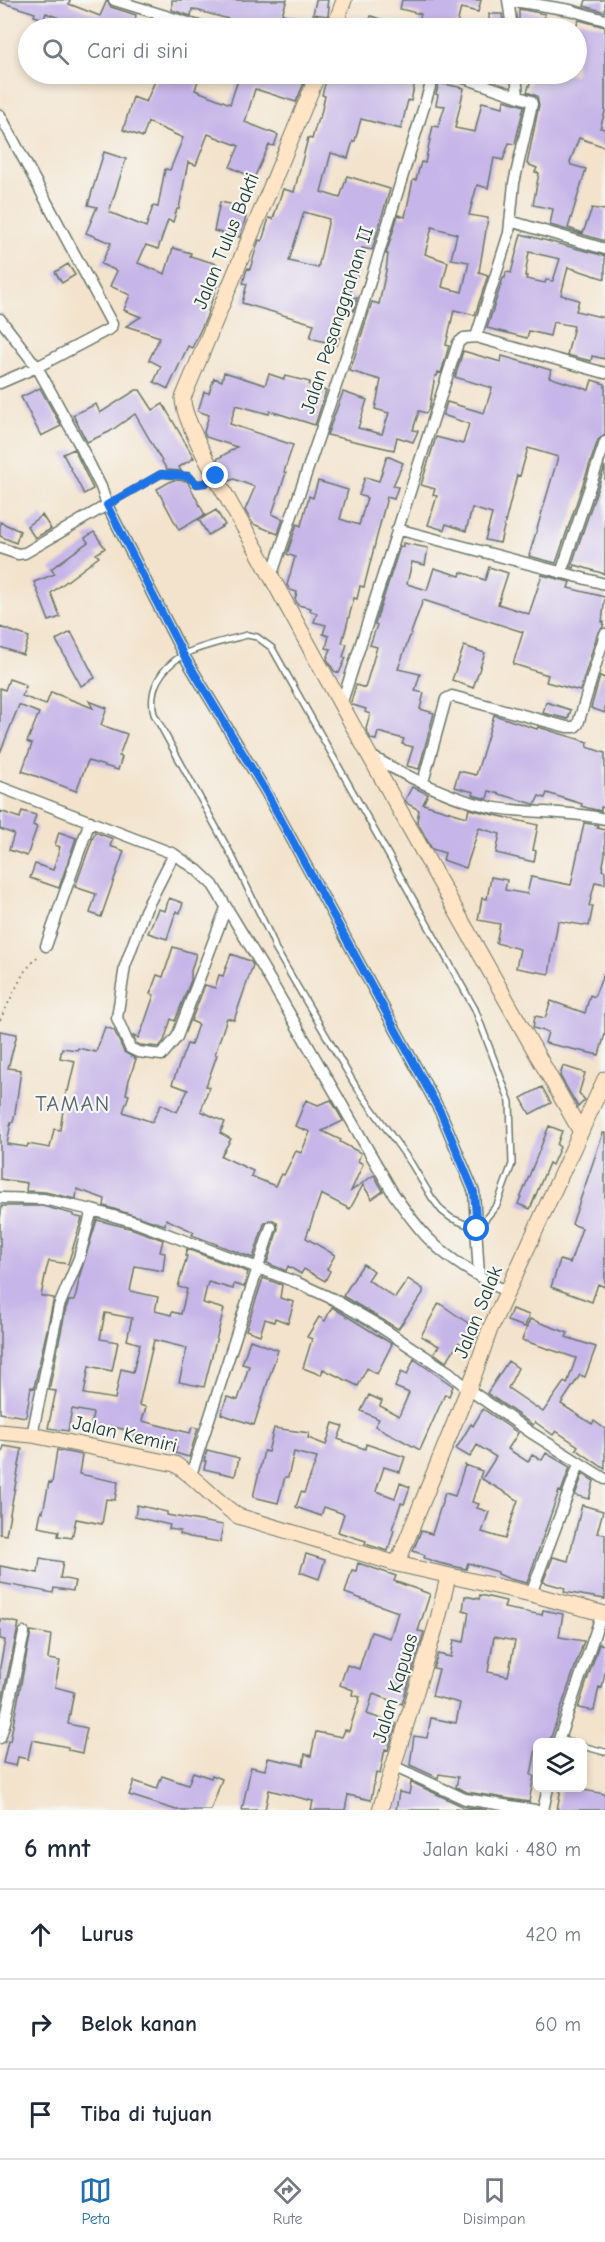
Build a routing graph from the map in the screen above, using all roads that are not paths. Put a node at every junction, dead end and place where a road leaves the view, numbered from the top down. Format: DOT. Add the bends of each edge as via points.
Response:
graph roads {
  1 [pos="114,0"];
  2 [pos="154,0"];
  3 [pos="344,0"];
  4 [pos="508,0"];
  5 [pos="150,11"];
  6 [pos="173,18"];
  7 [pos="338,18"];
  8 [pos="511,18"];
  9 [pos="605,20"];
  10 [pos="314,84"];
  11 [pos="431,84"];
  12 [pos="483,84"];
  13 [pos="517,84"];
  14 [pos="518,96"];
  15 [pos="0,115"];
  16 [pos="510,221"];
  17 [pos="605,249"];
  18 [pos="0,319"];
  19 [pos="477,337"];
  20 [pos="37,367"];
  21 [pos="605,373"];
  22 [pos="0,383"];
  23 [pos="605,442"];
  24 [pos="216,476"];
  25 [pos="107,505"];
  26 [pos="397,529"];
  27 [pos="0,548"];
  28 [pos="561,573"];
  29 [pos="271,577"];
  30 [pos="605,584"];
  31 [pos="605,634"];
  32 [pos="183,654"];
  33 [pos="341,705"];
  34 [pos="370,756"];
  35 [pos="423,782"];
  36 [pos="0,787"];
  37 [pos="605,819"];
  38 [pos="90,821"];
  39 [pos="174,854"];
  40 [pos="226,908"];
  41 [pos="46,946"];
  42 [pos="605,1079"];
  43 [pos="581,1132"];
  44 [pos="0,1198"];
  45 [pos="92,1210"];
  46 [pos="271,1227"];
  47 [pos="477,1229"];
  48 [pos="258,1268"];
  49 [pos="479,1276"];
  50 [pos="507,1292"];
  51 [pos="468,1389"];
  52 [pos="0,1432"];
  53 [pos="32,1435"];
  54 [pos="579,1464"];
  55 [pos="192,1475"];
  56 [pos="605,1479"];
  57 [pos="397,1564"];
  58 [pos="448,1577"];
  59 [pos="531,1594"];
  60 [pos="604,1614"];
  61 [pos="24,1633"];
  62 [pos="3,1721"];
  63 [pos="0,1738"];
  64 [pos="559,1738"];
  65 [pos="587,1747"];
  66 [pos="605,1752"];
  67 [pos="393,1766"];
  68 [pos="547,1792"];
  69 [pos="380,1810"];
  70 [pos="535,1810"];
  71 [pos="543,1810"];
  1 -- 5 [label="street"];
  2 -- 5 [label="street"];
  3 -- 7 [label="main road"];
  4 -- 8 [label="street"];
  4 -- 9 [label="street"];
  5 -- 6 [label="street"];
  10 -- 24 [label="main road, Jalan Tulus Bakti" via="183,398 184,410"];
  11 -- 29 [label="street, Jalan Pesanggrahan II" via="357,324"];
  12 -- 14 [label="street"];
  13 -- 14 [label="street"];
  14 -- 16 [label="street" via="531,101 532,107 514,183"];
  15 -- 20 [label="street" via="112,324"];
  16 -- 17 [label="street"];
  16 -- 19 [label="street"];
  18 -- 20 [label="street"];
  19 -- 21 [label="street"];
  19 -- 26 [label="street" via="464,338 456,346"];
  20 -- 22 [label="street"];
  20 -- 25 [label="street"];
  23 -- 28 [label="street"];
  24 -- 25 [label="lane" via="197,484 188,476 161,474"];
  24 -- 29 [label="main road, Jalan Tulus Bakti"];
  25 -- 27 [label="street" via="26,552 18,554"];
  25 -- 32 [label="street"];
  26 -- 28 [label="street"];
  26 -- 33 [label="street"];
  28 -- 30 [label="street"];
  29 -- 33 [label="main road, Jalan Tulus Bakti"];
  31 -- 35 [label="street" via="575,727 447,697"];
  32 -- 47 [label="street" via="266,792 441,1113 474,1192"];
  32 -- 47 [label="lane" via="156,682 151,702 154,714 234,860 276,950 354,1085 442,1212"];
  32 -- 47 [label="lane" via="247,635 272,648 475,1009 510,1102 512,1164 497,1205"];
  33 -- 34 [label="main road, Jalan Tulus Bakti"];
  34 -- 35 [label="street"];
  34 -- 43 [label="main road, Jalan Tulus Bakti"];
  35 -- 37 [label="street" via="489,807"];
  36 -- 38 [label="street"];
  38 -- 39 [label="street"];
  38 -- 41 [label="street"];
  39 -- 40 [label="street" via="213,885"];
  39 -- 40 [label="street" via="145,911 125,966 117,1018 130,1048 159,1056 177,1037"];
  40 -- 49 [label="street" via="393,1193 432,1243"];
  42 -- 43 [label="main road, Jalan Salak"];
  43 -- 50 [label="main road, Jalan Salak"];
  44 -- 45 [label="street" via="43,1199"];
  45 -- 48 [label="street"];
  45 -- 53 [label="street" via="80,1258 59,1306"];
  46 -- 48 [label="street"];
  47 -- 49 [label="street"];
  48 -- 51 [label="street" via="333,1299 373,1322"];
  48 -- 55 [label="street"];
  49 -- 50 [label="street"];
  50 -- 51 [label="main road, Jalan Salak"];
  51 -- 54 [label="street"];
  51 -- 57 [label="main road, Jalan Salak"];
  52 -- 53 [label="main road, Jalan Kemiri"];
  53 -- 55 [label="main road, Jalan Kemiri" via="175,1464"];
  54 -- 56 [label="street"];
  54 -- 59 [label="street"];
  55 -- 57 [label="main road, Jalan Kemiri" via="237,1516"];
  57 -- 58 [label="main road, Jalan Kemiri"];
  58 -- 59 [label="main road, Jalan Kemiri"];
  58 -- 67 [label="main road, Jalan Kapuas"];
  59 -- 60 [label="main road, Jalan Kemiri"];
  60 -- 64 [label="street"];
  61 -- 62 [label="street"];
  62 -- 63 [label="street"];
  65 -- 66 [label="lane"];
  67 -- 69 [label="main road, Jalan Kapuas"];
  67 -- 70 [label="street" via="465,1799"];
  68 -- 71 [label="street"];
}
